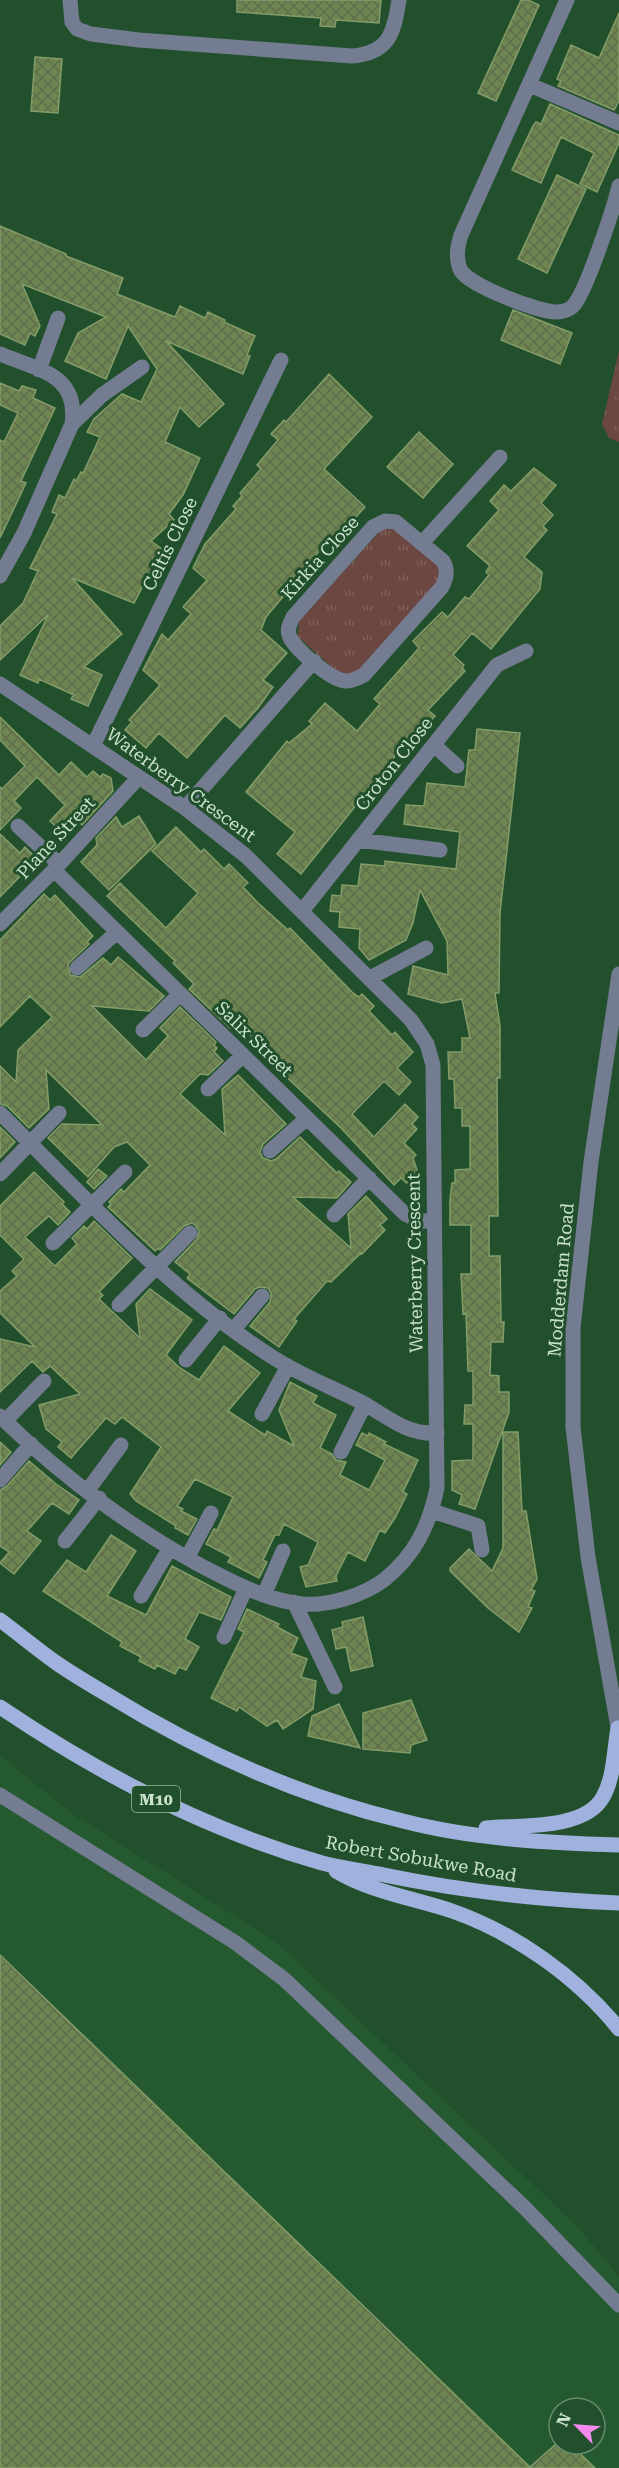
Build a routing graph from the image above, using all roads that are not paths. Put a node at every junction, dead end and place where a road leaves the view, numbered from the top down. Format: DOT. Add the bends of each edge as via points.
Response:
graph roads {
  1 [pos="70,0"];
  2 [pos="399,0"];
  3 [pos="567,0"];
  4 [pos="530,85"];
  5 [pos="619,123"];
  6 [pos="619,186"];
  7 [pos="58,318"];
  8 [pos="0,354"];
  9 [pos="281,360"];
  10 [pos="142,367"];
  11 [pos="39,370"];
  12 [pos="72,424"];
  13 [pos="500,457"];
  14 [pos="423,542"];
  15 [pos="0,576"];
  16 [pos="526,651"];
  17 [pos="314,661"];
  18 [pos="0,684"];
  19 [pos="434,745"];
  20 [pos="93,746"];
  21 [pos="457,766"];
  22 [pos="139,777"];
  23 [pos="184,808"];
  24 [pos="18,826"];
  25 [pos="358,840"];
  26 [pos="440,850"];
  27 [pos="56,867"];
  28 [pos="302,911"];
  29 [pos="0,924"];
  30 [pos="117,932"];
  31 [pos="426,948"];
  32 [pos="77,968"];
  33 [pos="619,974"];
  34 [pos="369,978"];
  35 [pos="180,994"];
  36 [pos="142,1030"];
  37 [pos="243,1055"];
  38 [pos="208,1089"];
  39 [pos="0,1113"];
  40 [pos="59,1113"];
  41 [pos="306,1118"];
  42 [pos="30,1143"];
  43 [pos="270,1151"];
  44 [pos="124,1172"];
  45 [pos="0,1174"];
  46 [pos="369,1178"];
  47 [pos="92,1204"];
  48 [pos="334,1215"];
  49 [pos="434,1221"];
  50 [pos="190,1233"];
  51 [pos="53,1243"];
  52 [pos="156,1267"];
  53 [pos="262,1296"];
  54 [pos="119,1305"];
  55 [pos="220,1318"];
  56 [pos="234,1329"];
  57 [pos="186,1360"];
  58 [pos="288,1366"];
  59 [pos="44,1381"];
  60 [pos="365,1404"];
  61 [pos="262,1414"];
  62 [pos="3,1418"];
  63 [pos="437,1433"];
  64 [pos="31,1444"];
  65 [pos="121,1445"];
  66 [pos="341,1452"];
  67 [pos="0,1480"];
  68 [pos="94,1494"];
  69 [pos="432,1511"];
  70 [pos="211,1514"];
  71 [pos="65,1541"];
  72 [pos="170,1548"];
  73 [pos="482,1550"];
  74 [pos="283,1551"];
  75 [pos="187,1558"];
  76 [pos="246,1588"];
  77 [pos="264,1595"];
  78 [pos="141,1596"];
  79 [pos="294,1602"];
  80 [pos="0,1620"];
  81 [pos="224,1637"];
  82 [pos="335,1688"];
  83 [pos="0,1707"];
  84 [pos="619,1731"];
  85 [pos="0,1795"];
  86 [pos="456,1831"];
  87 [pos="619,1845"];
  88 [pos="324,1863"];
  89 [pos="619,1903"];
  90 [pos="619,2029"];
  91 [pos="619,2305"];
  1 -- 2 [label="street" via="72,22 77,29 92,34 352,56 366,55 383,46 393,30"];
  3 -- 4 [label="street"];
  4 -- 5 [label="street"];
  4 -- 6 [label="street" via="457,246 458,264 467,277 476,284 549,311 568,309 579,297"];
  7 -- 11 [label="street"];
  8 -- 11 [label="street"];
  9 -- 20 [label="street, Celtis Close"];
  10 -- 12 [label="street" via="102,395"];
  11 -- 12 [label="street" via="68,388 73,399"];
  12 -- 15 [label="street" via="24,533"];
  13 -- 14 [label="street"];
  14 -- 17 [label="street, Kirkia Close" via="443,561 446,580 364,675 338,680"];
  14 -- 17 [label="street, Kirkia Close" via="392,520 373,527 289,625 288,634 294,643"];
  16 -- 19 [label="street, Croton Close" via="496,665"];
  17 -- 23 [label="street"];
  18 -- 20 [label="street, Waterberry Crescent"];
  19 -- 21 [label="street"];
  19 -- 25 [label="street, Croton Close"];
  20 -- 22 [label="street, Waterberry Crescent"];
  22 -- 23 [label="street, Waterberry Crescent"];
  22 -- 27 [label="street, Plane Street"];
  23 -- 28 [label="street, Waterberry Crescent" via="246,856"];
  24 -- 27 [label="street, Salix Street"];
  25 -- 26 [label="street"];
  25 -- 28 [label="street, Croton Close"];
  27 -- 29 [label="street, Plane Street"];
  27 -- 30 [label="street, Salix Street"];
  28 -- 34 [label="street, Waterberry Crescent"];
  30 -- 32 [label="street"];
  30 -- 35 [label="street, Salix Street"];
  31 -- 34 [label="street"];
  33 -- 84 [label="street, Modderdam Road" via="591,1162 573,1328 573,1427 588,1557"];
  34 -- 49 [label="street, Waterberry Crescent" via="411,1020 430,1052"];
  35 -- 36 [label="street"];
  35 -- 37 [label="street, Salix Street"];
  37 -- 38 [label="street"];
  37 -- 41 [label="street, Salix Street"];
  39 -- 42 [label="street"];
  40 -- 42 [label="street"];
  41 -- 43 [label="street"];
  41 -- 46 [label="street, Salix Street"];
  42 -- 45 [label="street"];
  42 -- 47 [label="street"];
  44 -- 47 [label="street"];
  46 -- 48 [label="street"];
  46 -- 49 [label="street, Salix Street" via="405,1214 420,1221"];
  47 -- 51 [label="street"];
  47 -- 52 [label="street"];
  49 -- 63 [label="street, Waterberry Crescent"];
  50 -- 52 [label="street"];
  52 -- 54 [label="street"];
  52 -- 55 [label="street"];
  53 -- 56 [label="street"];
  55 -- 56 [label="street"];
  55 -- 57 [label="street"];
  56 -- 58 [label="street"];
  58 -- 60 [label="street"];
  58 -- 61 [label="street"];
  59 -- 62 [label="street"];
  60 -- 63 [label="street" via="406,1429"];
  60 -- 66 [label="street"];
  62 -- 64 [label="street, Waterberry Crescent"];
  63 -- 69 [label="street, Waterberry Crescent" via="437,1488"];
  64 -- 67 [label="street"];
  64 -- 68 [label="street, Waterberry Crescent"];
  65 -- 68 [label="street"];
  68 -- 71 [label="street"];
  68 -- 72 [label="street, Waterberry Crescent"];
  69 -- 73 [label="street" via="478,1526"];
  69 -- 79 [label="street, Waterberry Crescent" via="414,1551 378,1584 332,1601"];
  70 -- 75 [label="street"];
  72 -- 75 [label="street, Waterberry Crescent"];
  72 -- 78 [label="street"];
  74 -- 77 [label="street"];
  75 -- 76 [label="street, Waterberry Crescent"];
  76 -- 77 [label="street, Waterberry Crescent"];
  76 -- 81 [label="street"];
  77 -- 79 [label="street, Waterberry Crescent"];
  79 -- 82 [label="street"];
  80 -- 86 [label="main road, Robert Sobukwe Road" via="59,1665 114,1699 229,1761 282,1784 403,1822"];
  83 -- 88 [label="main road, Robert Sobukwe Road / M10" via="75,1756 178,1810"];
  84 -- 86 [label="main road" via="604,1796 595,1809 582,1817"];
  85 -- 91 [label="street" via="236,1943 284,1979 525,2208"];
  86 -- 87 [label="main road, Robert Sobukwe Road"];
  88 -- 89 [label="main road, Robert Sobukwe Road / M10" via="459,1888"];
  88 -- 90 [label="main road" via="367,1886 453,1912 506,1936 567,1979"];
}
